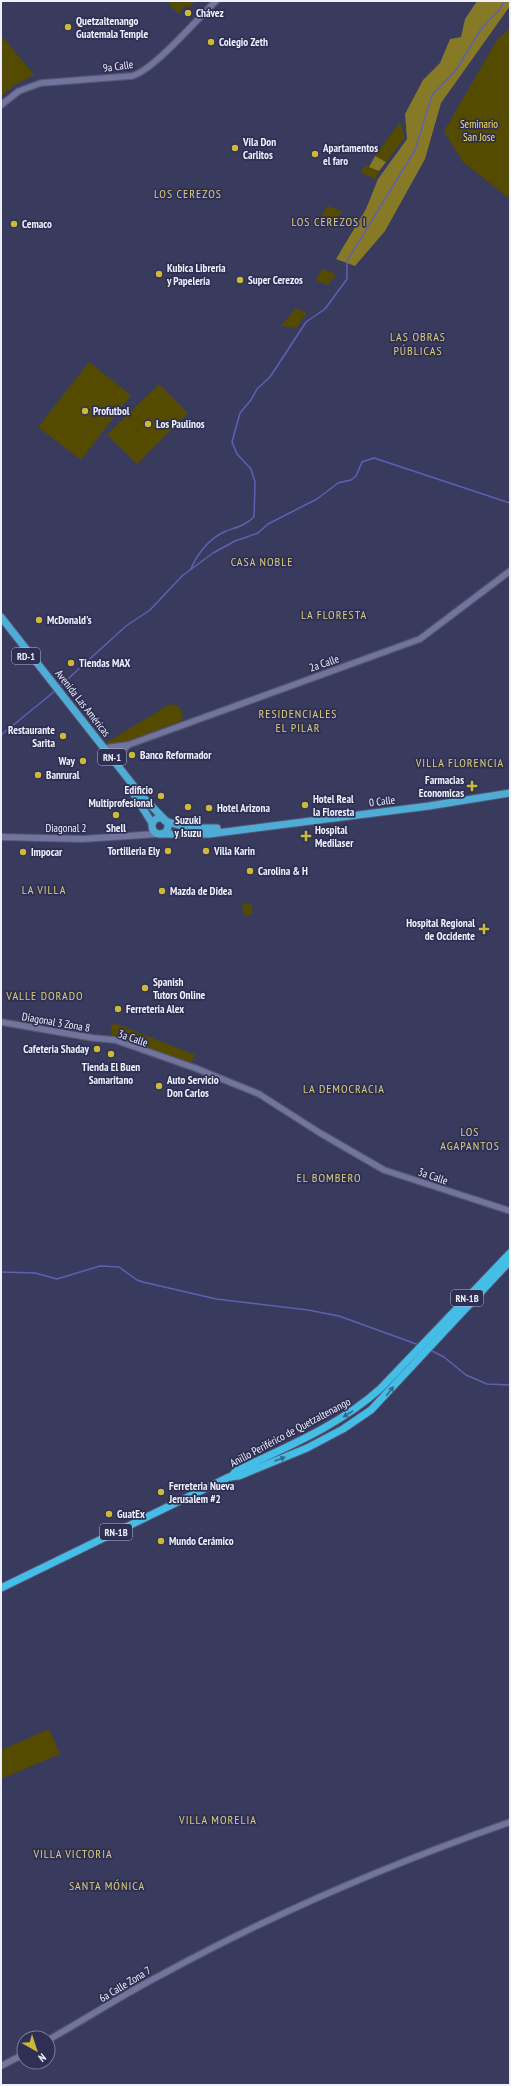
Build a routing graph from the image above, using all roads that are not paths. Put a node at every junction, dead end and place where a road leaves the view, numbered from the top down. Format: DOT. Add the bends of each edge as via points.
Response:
graph roads {
  1 [pos="216,1"];
  2 [pos="1,105"];
  3 [pos="510,571"];
  4 [pos="1,617"];
  5 [pos="1,624"];
  6 [pos="52,685"];
  7 [pos="60,695"];
  8 [pos="128,745"];
  9 [pos="104,748"];
  10 [pos="117,764"];
  11 [pos="510,789"];
  12 [pos="510,792"];
  13 [pos="164,820"];
  14 [pos="152,825"];
  15 [pos="159,834"];
  16 [pos="132,836"];
  17 [pos="1,837"];
  18 [pos="1,1022"];
  19 [pos="107,1040"];
  20 [pos="510,1211"];
  21 [pos="510,1253"];
  22 [pos="510,1261"];
  23 [pos="424,1348"];
  24 [pos="1,1588"];
  25 [pos="510,1822"];
  26 [pos="56,2035"];
  27 [pos="16,2058"];
  28 [pos="1,2066"];
  1 -- 2 [label="street, 9a Calle" via="155,62 139,74 41,83 19,91"];
  3 -- 8 [label="street, 2a Calle" via="420,639"];
  4 -- 6 [label="main road, Avenida Las Américas"];
  5 -- 6 [label="main road, Avenida Las Américas / RD-1"];
  6 -- 7 [label="main road, Avenida Las Américas"];
  7 -- 9 [label="main road, Avenida Las Américas / RN-1"];
  7 -- 14 [label="main road, Avenida Las Américas / RN-1" via="132,792"];
  8 -- 9 [label="street, 2a Calle"];
  8 -- 10 [label="street" via="119,755"];
  9 -- 10 [label="main road, Avenida Las Américas / RN-1"];
  10 -- 13 [label="main road, Avenida Las Américas / RN-1"];
  11 -- 13 [label="main road, 0 Calle / RN-1" via="219,828 196,829"];
  12 -- 15 [label="main road, 0 Calle" via="422,807 209,834"];
  13 -- 14 [label="main road" via="158,819"];
  13 -- 15 [label="main road" via="167,829"];
  14 -- 15 [label="main road, RN-1"];
  14 -- 16 [label="main road, Diagonal 2" via="146,833"];
  15 -- 16 [label="main road, Diagonal 2"];
  16 -- 17 [label="main road, Diagonal 2" via="64,839"];
  18 -- 19 [label="street, Diagonal 3 Zona 8"];
  19 -- 20 [label="street, 3a Calle" via="115,1040 206,1072 259,1094 384,1170"];
  21 -- 23 [label="highway, Anillo Periférico de Quetzaltenango / RN-1B"];
  22 -- 23 [label="highway, Anillo Periférico de Quetzaltenango / RN-1B"];
  23 -- 24 [label="highway, Anillo Periférico de Quetzaltenango / RN-1B" via="381,1402 358,1420 298,1452 231,1477"];
  25 -- 26 [label="street, 6a Calle Zona 7" via="366,1876 161,1974"];
  27 -- 28 [label="street"];
}
